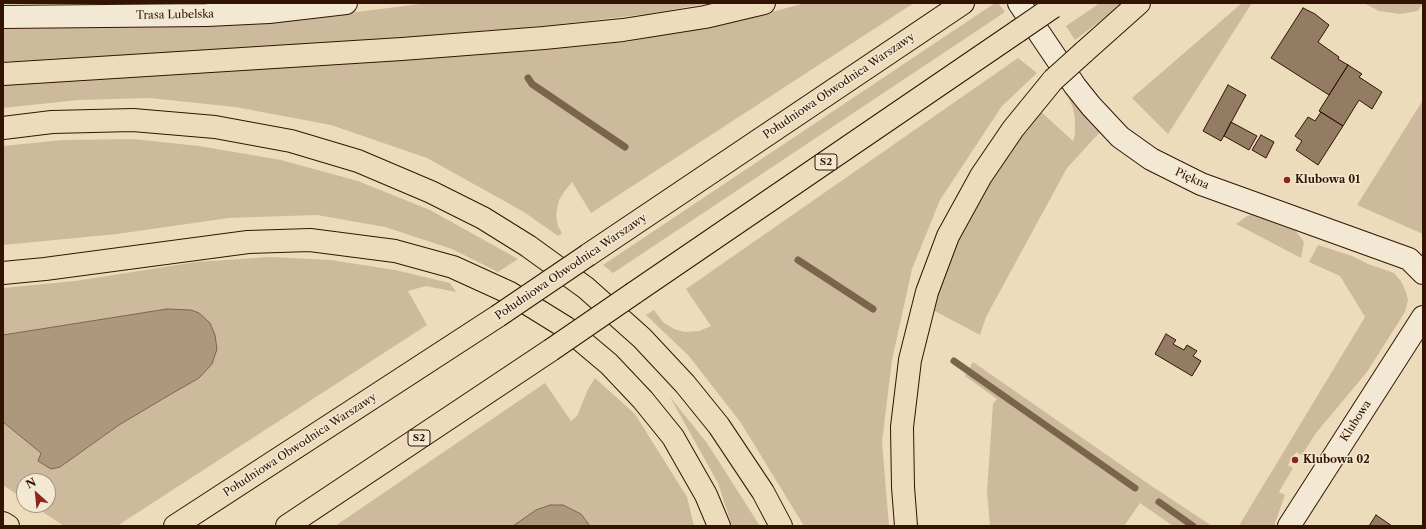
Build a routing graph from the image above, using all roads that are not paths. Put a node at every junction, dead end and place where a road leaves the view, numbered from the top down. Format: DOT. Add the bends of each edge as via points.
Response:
graph roads {
  1 [pos="346,3"];
  2 [pos="764,3"];
  3 [pos="963,3"];
  4 [pos="1019,3"];
  5 [pos="1139,3"];
  6 [pos="1056,5"];
  7 [pos="3,17"];
  8 [pos="3,74"];
  9 [pos="3,128"];
  10 [pos="3,273"];
  11 [pos="1423,273"];
  12 [pos="1423,317"];
  13 [pos="3,523"];
  14 [pos="8,526"];
  15 [pos="175,526"];
  16 [pos="287,526"];
  17 [pos="719,526"];
  18 [pos="781,526"];
  19 [pos="906,526"];
  20 [pos="1289,526"];
  1 -- 7 [label="street, Trasa Lubelska" via="207,16"];
  2 -- 8 [label="highway" via="705,17 638,28 544,38"];
  3 -- 15 [label="highway, Południowa Obwodnica Warszawy, bridge" via="498,316"];
  4 -- 11 [label="street, Piękna" via="1091,106 1120,137 1151,160 1201,184 1409,259"];
  5 -- 19 [label="highway, bridge" via="1053,80 1013,129 980,176 948,236 927,292 910,360 902,427"];
  6 -- 16 [label="highway, S2, bridge" via="551,350"];
  9 -- 18 [label="highway" via="52,122 133,120 215,127 291,141 358,161 432,192 476,214 528,246 586,288 642,338 685,384 719,426 763,492"];
  10 -- 17 [label="highway" via="248,242 310,240 395,251 453,267 510,293 565,328 609,364 643,400 672,437 706,495"];
  12 -- 20 [label="street, Klubowa"];
  13 -- 14 [label="highway"];
}
